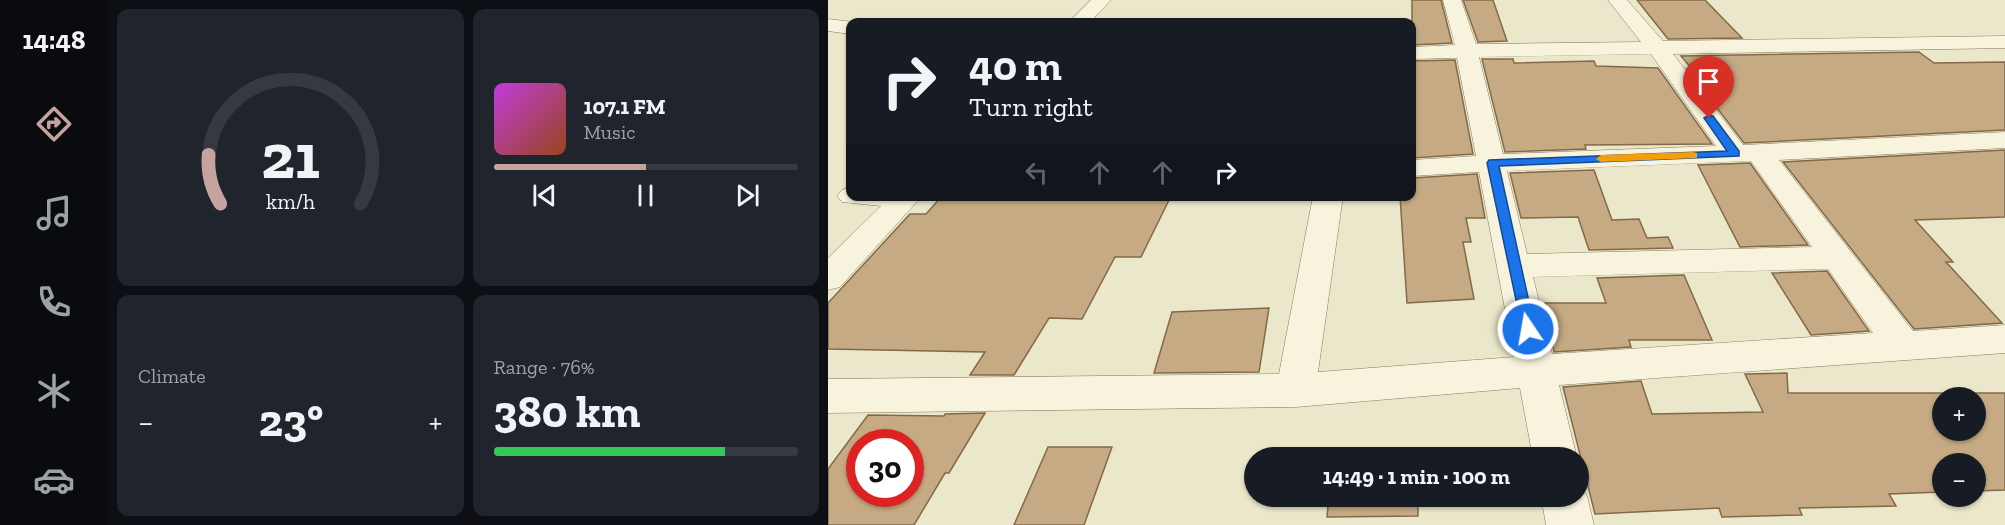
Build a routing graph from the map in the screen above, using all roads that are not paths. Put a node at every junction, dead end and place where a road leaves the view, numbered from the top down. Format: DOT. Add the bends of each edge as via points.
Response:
graph roads {
  1 [pos="1452,0"];
  2 [pos="1617,0"];
  3 [pos="1101,1"];
  4 [pos="1084,18"];
  5 [pos="828,25"];
  6 [pos="846,27"];
  7 [pos="2005,42"];
  8 [pos="1657,48"];
  9 [pos="1467,51"];
  10 [pos="1416,53"];
  11 [pos="2005,140"];
  12 [pos="1747,153"];
  13 [pos="1493,163"];
  14 [pos="1416,168"];
  15 [pos="828,196"];
  16 [pos="846,196"];
  17 [pos="903,201"];
  18 [pos="1327,201"];
  19 [pos="1836,258"];
  20 [pos="1515,266"];
  21 [pos="828,278"];
  22 [pos="2005,339"];
  23 [pos="1904,347"];
  24 [pos="1537,371"];
  25 [pos="1296,390"];
  26 [pos="828,396"];
  27 [pos="1553,447"];
  28 [pos="1566,507"];
  29 [pos="1570,525"];
  1 -- 9 [label="street"];
  2 -- 8 [label="street"];
  3 -- 4 [label="street"];
  5 -- 6 [label="street"];
  7 -- 8 [label="street"];
  8 -- 9 [label="street"];
  8 -- 12 [label="street"];
  9 -- 10 [label="street"];
  9 -- 13 [label="street"];
  11 -- 12 [label="street"];
  12 -- 13 [label="street"];
  12 -- 19 [label="street"];
  13 -- 14 [label="street"];
  13 -- 20 [label="street"];
  15 -- 16 [label="street"];
  17 -- 21 [label="street"];
  18 -- 25 [label="street"];
  19 -- 20 [label="street"];
  19 -- 23 [label="street"];
  20 -- 24 [label="street"];
  22 -- 23 [label="street"];
  23 -- 24 [label="street"];
  24 -- 25 [label="street"];
  24 -- 27 [label="street"];
  25 -- 26 [label="street"];
  28 -- 29 [label="street"];
}
